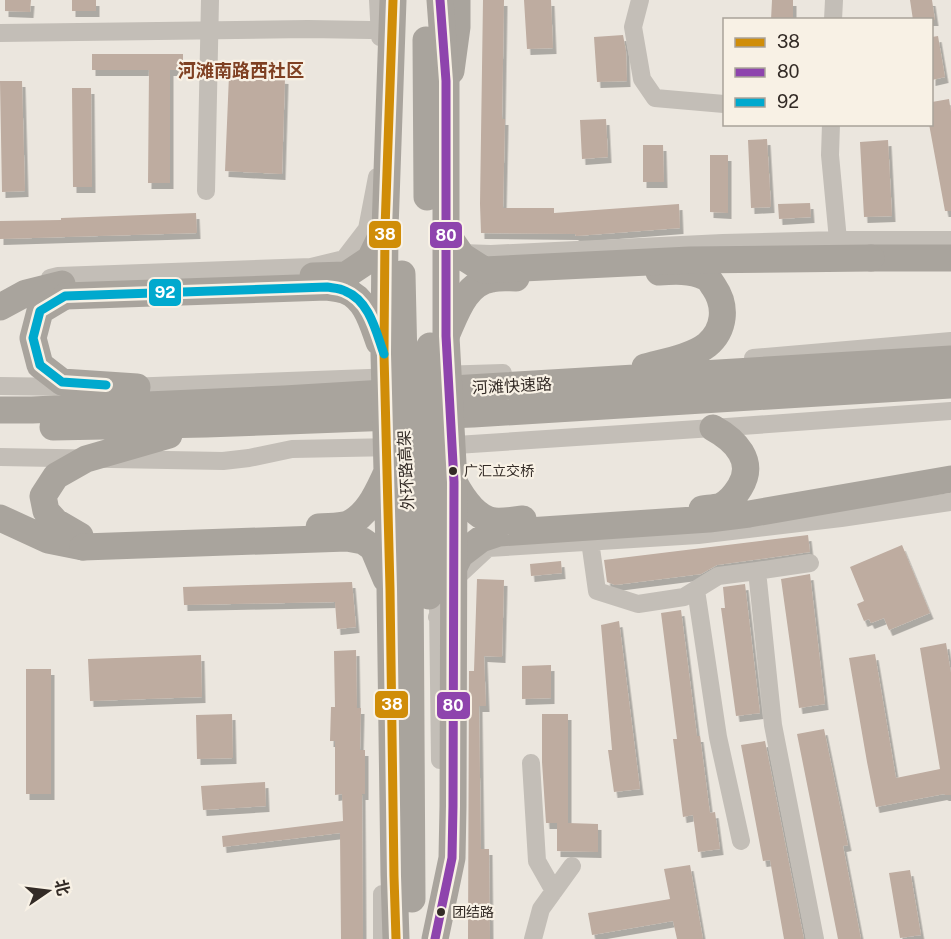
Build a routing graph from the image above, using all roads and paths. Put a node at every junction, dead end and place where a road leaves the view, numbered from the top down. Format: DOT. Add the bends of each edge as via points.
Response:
graph roads {
  1 [pos="210,0"];
  2 [pos="378,0"];
  3 [pos="383,0"];
  4 [pos="393,0"];
  5 [pos="402,0"];
  6 [pos="426,0"];
  7 [pos="442,0"];
  8 [pos="457,0"];
  9 [pos="640,0"];
  10 [pos="834,0"];
  11 [pos="834,18"];
  12 [pos="380,28"];
  13 [pos="210,30"];
  14 [pos="0,33"];
  15 [pos="391,71"];
  16 [pos="446,102"];
  17 [pos="723,104"];
  18 [pos="831,126"];
  19 [pos="383,146"];
  20 [pos="206,191"];
  21 [pos="385,229"];
  22 [pos="443,240"];
  23 [pos="838,240"];
  24 [pos="951,240"];
  25 [pos="951,258"];
  26 [pos="64,290"];
  27 [pos="0,305"];
  28 [pos="446,336"];
  29 [pos="951,341"];
  30 [pos="384,354"];
  31 [pos="951,359"];
  32 [pos="645,368"];
  33 [pos="450,375"];
  34 [pos="358,378"];
  35 [pos="951,385"];
  36 [pos="0,386"];
  37 [pos="137,387"];
  38 [pos="0,410"];
  39 [pos="951,411"];
  40 [pos="206,424"];
  41 [pos="0,428"];
  42 [pos="712,428"];
  43 [pos="468,445"];
  44 [pos="366,448"];
  45 [pos="0,457"];
  46 [pos="86,459"];
  47 [pos="387,473"];
  48 [pos="951,479"];
  49 [pos="454,482"];
  50 [pos="951,502"];
  51 [pos="0,518"];
  52 [pos="82,541"];
  53 [pos="590,541"];
  54 [pos="810,563"];
  55 [pos="453,569"];
  56 [pos="757,571"];
  57 [pos="390,589"];
  58 [pos="696,590"];
  59 [pos="438,617"];
  60 [pos="531,763"];
  61 [pos="741,841"];
  62 [pos="572,866"];
  63 [pos="554,891"];
  64 [pos="382,939"];
  65 [pos="396,939"];
  66 [pos="411,939"];
  67 [pos="433,939"];
  68 [pos="444,939"];
  69 [pos="533,939"];
  70 [pos="815,939"];
  1 -- 13 [label="street"];
  2 -- 12 [label="street"];
  3 -- 15 [label="highway, bridge"];
  4 -- 15 [label="highway, bridge"];
  5 -- 66 [label="highway, 外环路高架, bridge" via="400,176 410,565"];
  6 -- 67 [label="highway, 外环路高架, bridge"];
  7 -- 16 [label="highway, bridge"];
  7 -- 22 [label="street"];
  8 -- 16 [label="highway, bridge" via="458,27"];
  9 -- 17 [label="street" via="633,27 642,79 655,98"];
  10 -- 11 [label="street"];
  12 -- 13 [label="street"];
  12 -- 19 [label="street"];
  13 -- 14 [label="street"];
  13 -- 20 [label="street"];
  15 -- 21 [label="highway, bridge"];
  16 -- 22 [label="highway, bridge"];
  18 -- 23 [label="street"];
  19 -- 27 [label="street" via="367,229 344,259 311,267 58,276 19,285"];
  19 -- 34 [label="street" via="376,283 378,354 374,364"];
  21 -- 26 [label="highway, bridge" via="370,258 346,275"];
  21 -- 30 [label="highway, bridge"];
  22 -- 23 [label="street" via="491,254"];
  22 -- 25 [label="highway, bridge" via="453,243 462,255 484,270 690,260"];
  22 -- 28 [label="highway, bridge"];
  22 -- 33 [label="street" via="440,358"];
  23 -- 24 [label="street"];
  26 -- 27 [label="highway" via="26,293"];
  26 -- 30 [label="highway, bridge" via="327,287 346,291 368,311"];
  26 -- 37 [label="highway" via="40,311 33,338 40,365 62,382"];
  28 -- 32 [label="highway" via="473,286 490,279 675,271 708,278 720,295 723,316 718,334 689,355"];
  28 -- 49 [label="highway, bridge"];
  29 -- 32 [label="street"];
  30 -- 47 [label="highway, bridge"];
  31 -- 38 [label="highway, 河滩快速路" via="284,399"];
  32 -- 33 [label="street"];
  33 -- 34 [label="street"];
  34 -- 37 [label="street"];
  35 -- 40 [label="highway, 河滩快速路" via="473,414"];
  36 -- 37 [label="street"];
  39 -- 42 [label="street"];
  40 -- 41 [label="highway, 河滩快速路"];
  40 -- 46 [label="highway"];
  42 -- 43 [label="street"];
  42 -- 49 [label="highway" via="735,444 745,459 746,478 734,498 721,506 684,512 494,521 477,513"];
  43 -- 44 [label="street"];
  43 -- 59 [label="street" via="452,458 435,495"];
  44 -- 46 [label="street" via="292,448 223,462"];
  44 -- 64 [label="street" via="382,490"];
  45 -- 46 [label="street"];
  46 -- 52 [label="highway" via="56,476 43,496 46,511"];
  47 -- 52 [label="highway, bridge" via="362,515 346,524"];
  47 -- 57 [label="highway, bridge"];
  48 -- 55 [label="highway" via="709,519 499,533 481,539 460,555"];
  49 -- 55 [label="highway, bridge"];
  50 -- 53 [label="street" via="698,535"];
  51 -- 52 [label="highway" via="48,540"];
  52 -- 57 [label="highway, bridge" via="347,538 373,548"];
  53 -- 58 [label="street" via="597,591 638,604 684,597"];
  53 -- 59 [label="street" via="488,548 458,576"];
  54 -- 56 [label="street"];
  55 -- 67 [label="highway, bridge" via="453,858"];
  56 -- 58 [label="street" via="718,576"];
  56 -- 70 [label="street" via="773,724"];
  57 -- 65 [label="highway, bridge"];
  58 -- 61 [label="street" via="718,737"];
  59 -- 68 [label="street"];
  60 -- 63 [label="street" via="537,861"];
  62 -- 63 [label="street"];
  63 -- 69 [label="street" via="541,909"];
}
